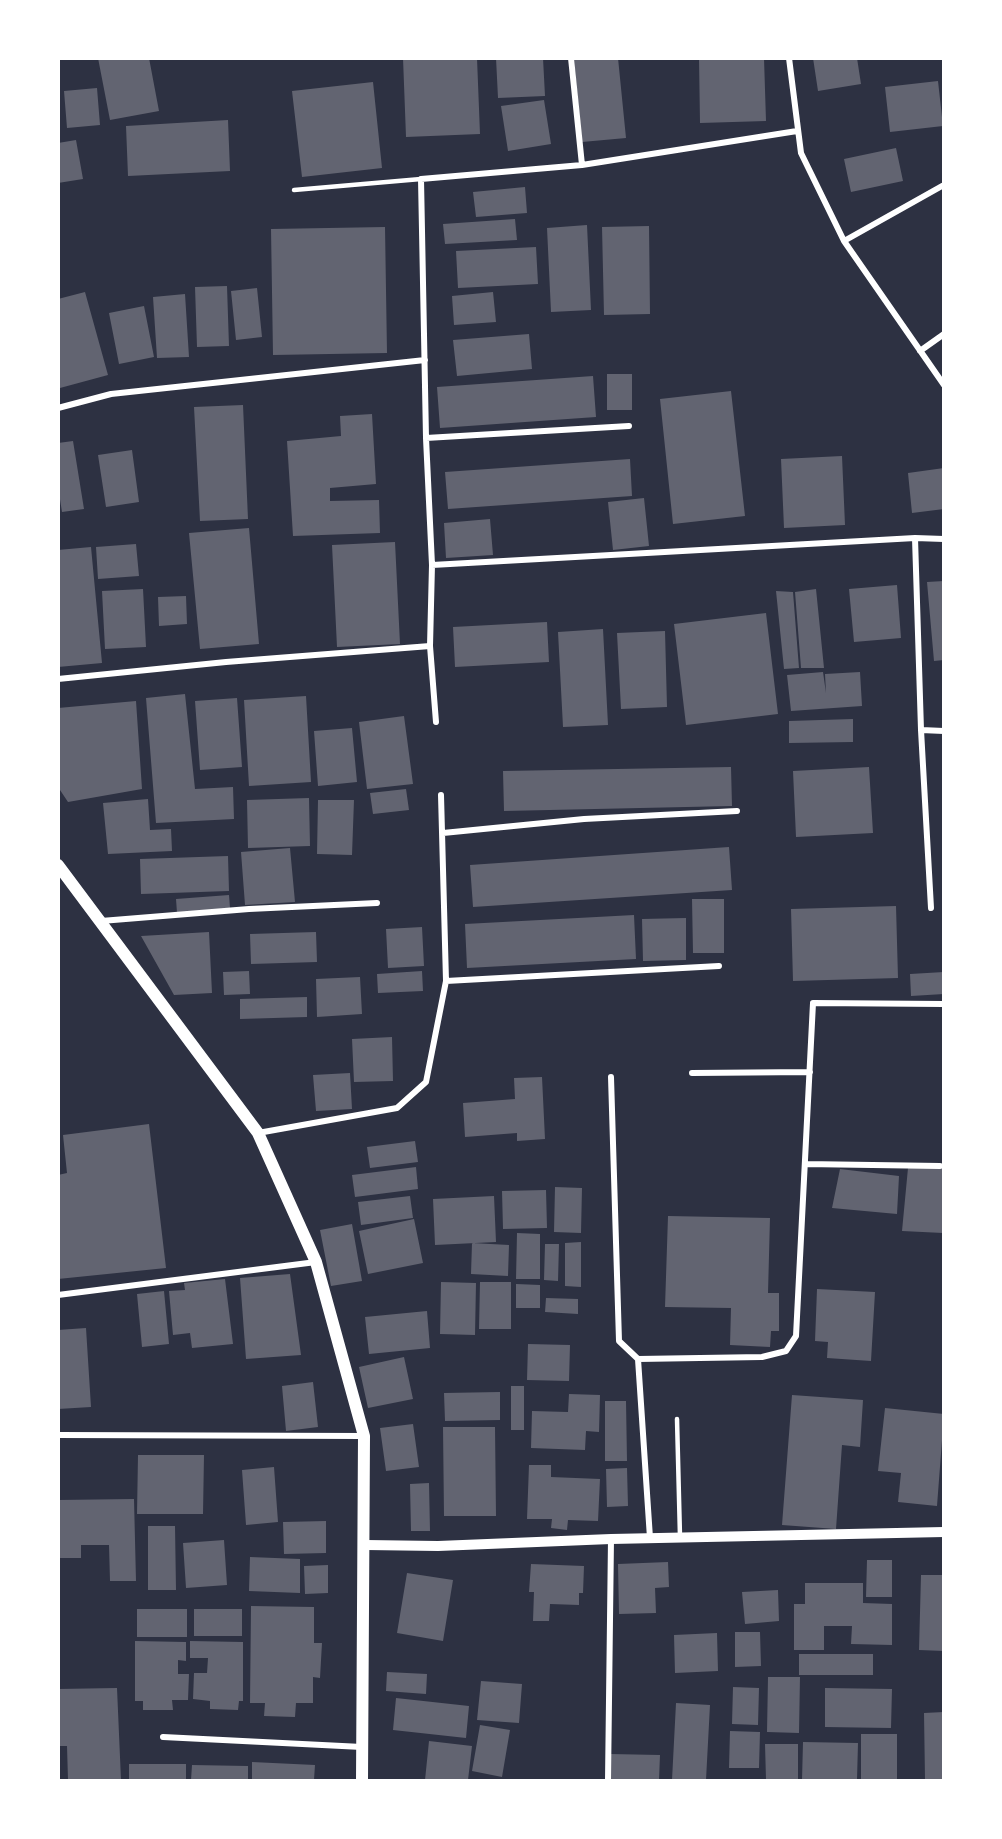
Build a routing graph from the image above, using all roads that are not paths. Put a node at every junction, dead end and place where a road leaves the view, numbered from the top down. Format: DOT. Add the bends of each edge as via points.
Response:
graph roads {
  1 [pos="571,58"];
  2 [pos="789,58"];
  3 [pos="797,131"];
  4 [pos="582,165"];
  5 [pos="421,179"];
  6 [pos="942,186"];
  7 [pos="294,190"];
  8 [pos="844,241"];
  9 [pos="944,334"];
  10 [pos="920,351"];
  11 [pos="424,360"];
  12 [pos="944,385"];
  13 [pos="58,408"];
  14 [pos="629,426"];
  15 [pos="426,438"];
  16 [pos="915,537"];
  17 [pos="944,539"];
  18 [pos="432,565"];
  19 [pos="430,646"];
  20 [pos="58,679"];
  21 [pos="436,722"];
  22 [pos="921,730"];
  23 [pos="944,731"];
  24 [pos="441,795"];
  25 [pos="737,811"];
  26 [pos="443,833"];
  27 [pos="58,865"];
  28 [pos="377,903"];
  29 [pos="931,908"];
  30 [pos="100,921"];
  31 [pos="719,966"];
  32 [pos="446,981"];
  33 [pos="944,1004"];
  34 [pos="810,1072"];
  35 [pos="692,1074"];
  36 [pos="611,1077"];
  37 [pos="258,1133"];
  38 [pos="805,1164"];
  39 [pos="940,1166"];
  40 [pos="316,1262"];
  41 [pos="58,1295"];
  42 [pos="638,1359"];
  43 [pos="677,1419"];
  44 [pos="58,1435"];
  45 [pos="364,1436"];
  46 [pos="944,1532"];
  47 [pos="680,1537"];
  48 [pos="650,1538"];
  49 [pos="612,1539"];
  50 [pos="366,1545"];
  51 [pos="163,1737"];
  52 [pos="362,1747"];
  53 [pos="362,1780"];
  54 [pos="608,1780"];
  1 -- 4 [label="street"];
  2 -- 3 [label="street"];
  3 -- 4 [label="street"];
  3 -- 8 [label="street" via="801,153"];
  4 -- 5 [label="street"];
  5 -- 7 [label="lane"];
  5 -- 11 [label="street"];
  6 -- 8 [label="street"];
  8 -- 10 [label="street"];
  9 -- 10 [label="street"];
  10 -- 12 [label="street"];
  11 -- 13 [label="street" via="111,394"];
  11 -- 15 [label="street"];
  14 -- 15 [label="street"];
  15 -- 18 [label="street"];
  16 -- 17 [label="street"];
  16 -- 18 [label="street"];
  16 -- 22 [label="street"];
  18 -- 19 [label="street"];
  19 -- 20 [label="street"];
  19 -- 21 [label="street"];
  22 -- 23 [label="street"];
  22 -- 29 [label="street"];
  24 -- 26 [label="street"];
  25 -- 26 [label="street" via="584,819"];
  26 -- 32 [label="street"];
  27 -- 30 [label="main road"];
  28 -- 30 [label="street"];
  30 -- 37 [label="main road"];
  31 -- 32 [label="street"];
  32 -- 37 [label="street" via="426,1082 397,1108"];
  33 -- 34 [label="street" via="813,1003"];
  34 -- 35 [label="street"];
  34 -- 38 [label="street"];
  36 -- 42 [label="street" via="618,1341"];
  37 -- 40 [label="main road"];
  38 -- 39 [label="street"];
  38 -- 42 [label="street" via="796,1336 786,1351 762,1357"];
  40 -- 41 [label="street"];
  40 -- 45 [label="main road"];
  42 -- 48 [label="street"];
  43 -- 47 [label="lane"];
  44 -- 45 [label="street"];
  45 -- 50 [label="main road"];
  46 -- 47 [label="street"];
  47 -- 48 [label="street"];
  48 -- 49 [label="street"];
  49 -- 50 [label="street"];
  49 -- 54 [label="street"];
  50 -- 52 [label="main road"];
  51 -- 52 [label="street"];
  52 -- 53 [label="main road"];
}
